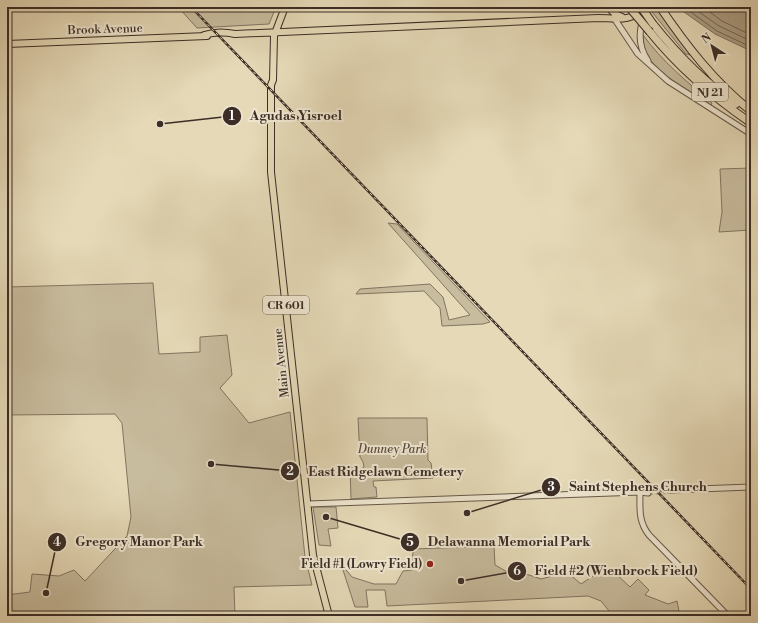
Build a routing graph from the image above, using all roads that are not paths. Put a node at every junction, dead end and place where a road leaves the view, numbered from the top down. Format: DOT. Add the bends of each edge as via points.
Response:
graph roads {
  1 [pos="285,7"];
  2 [pos="608,7"];
  3 [pos="629,7"];
  4 [pos="633,7"];
  5 [pos="643,7"];
  6 [pos="660,7"];
  7 [pos="598,18"];
  8 [pos="614,18"];
  9 [pos="627,18"];
  10 [pos="275,32"];
  11 [pos="650,32"];
  12 [pos="7,44"];
  13 [pos="656,71"];
  14 [pos="751,111"];
  15 [pos="751,114"];
  16 [pos="751,123"];
  17 [pos="751,134"];
  18 [pos="751,487"];
  19 [pos="667,491"];
  20 [pos="308,504"];
  21 [pos="329,616"];
  22 [pos="728,616"];
  1 -- 10 [label="main road, Main Avenue / CR 601"];
  2 -- 7 [label="main road" via="605,14"];
  2 -- 8 [label="main road"];
  2 -- 9 [label="main road" via="619,16"];
  3 -- 11 [label="highway, bridge"];
  4 -- 11 [label="highway, NJ 21, bridge"];
  5 -- 9 [label="main road" via="635,16"];
  5 -- 13 [label="street" via="639,39 643,53"];
  5 -- 15 [label="highway, NJ 21, bridge" via="653,24 694,70"];
  6 -- 14 [label="highway" via="709,72"];
  7 -- 8 [label="main road, Brook Avenue"];
  7 -- 10 [label="main road, Brook Avenue"];
  8 -- 9 [label="main road, Brook Avenue"];
  8 -- 13 [label="street" via="638,54"];
  10 -- 12 [label="main road, Brook Avenue" via="228,32"];
  10 -- 20 [label="main road, Main Avenue / CR 601" via="270,158"];
  11 -- 16 [label="highway, NJ 21" via="672,58 699,83"];
  13 -- 17 [label="street" via="682,91"];
  18 -- 19 [label="street"];
  20 -- 21 [label="main road, Main Avenue / CR 601" via="313,556"];
  20 -- 22 [label="street" via="645,492 640,514 644,528"];
}
